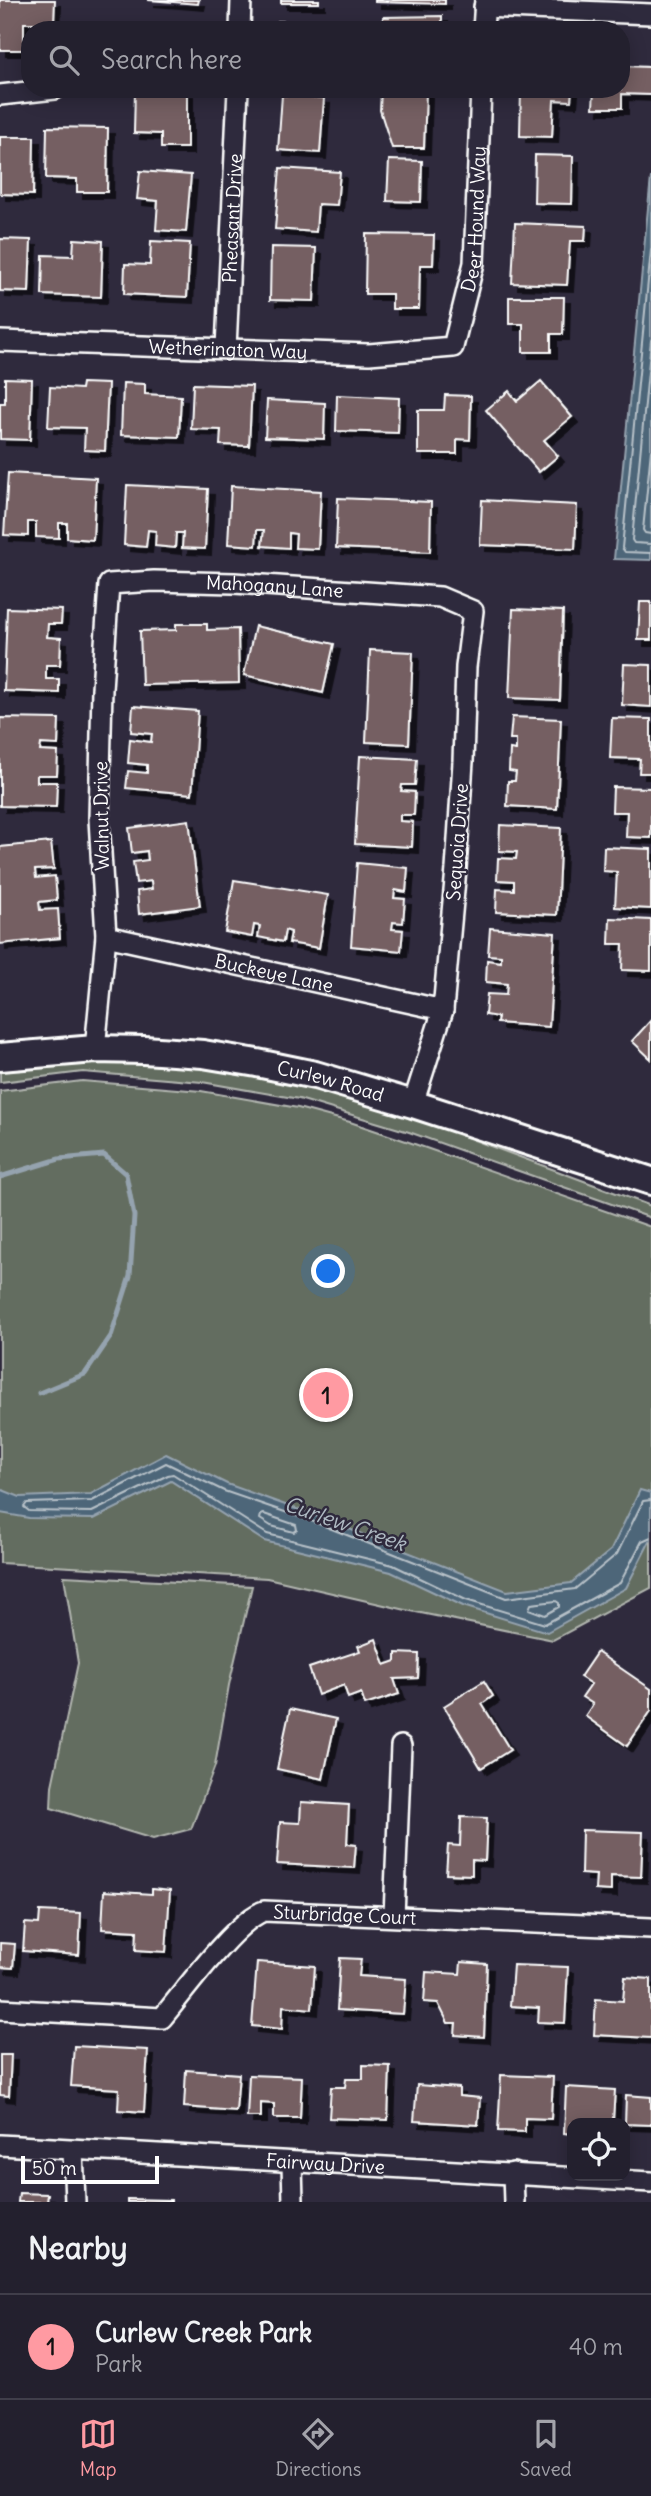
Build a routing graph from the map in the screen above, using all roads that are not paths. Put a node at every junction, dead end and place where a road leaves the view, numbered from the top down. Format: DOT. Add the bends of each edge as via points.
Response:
graph roads {
  1 [pos="241,0"];
  2 [pos="484,3"];
  3 [pos="651,14"];
  4 [pos="240,21"];
  5 [pos="483,21"];
  6 [pos="21,93"];
  7 [pos="0,96"];
  8 [pos="238,98"];
  9 [pos="481,98"];
  10 [pos="0,341"];
  11 [pos="453,347"];
  12 [pos="226,348"];
  13 [pos="110,583"];
  14 [pos="440,597"];
  15 [pos="106,936"];
  16 [pos="443,1010"];
  17 [pos="95,1049"];
  18 [pos="0,1057"];
  19 [pos="413,1104"];
  20 [pos="651,1181"];
  21 [pos="401,1746"];
  22 [pos="394,1916"];
  23 [pos="651,1928"];
  24 [pos="0,2009"];
  25 [pos="0,2146"];
  26 [pos="73,2150"];
  27 [pos="292,2163"];
  28 [pos="513,2173"];
  29 [pos="651,2182"];
  30 [pos="75,2202"];
  31 [pos="293,2202"];
  32 [pos="514,2202"];
  1 -- 4 [label="street"];
  2 -- 3 [label="street"];
  2 -- 5 [label="street"];
  6 -- 7 [label="street"];
  8 -- 12 [label="street, Pheasant Drive"];
  9 -- 11 [label="street, Deer Hound Way" via="474,263"];
  10 -- 12 [label="street, Wetherington Way"];
  11 -- 12 [label="street, Wetherington Way" via="369,354"];
  13 -- 14 [label="street, Mahogany Lane" via="234,583"];
  13 -- 15 [label="street, Walnut Drive" via="99,819"];
  14 -- 16 [label="street, Sequoia Drive" via="473,611"];
  15 -- 16 [label="street, Buckeye Lane"];
  15 -- 17 [label="street, Walnut Drive"];
  16 -- 19 [label="street, Sequoia Drive"];
  17 -- 18 [label="main road, Curlew Road"];
  17 -- 19 [label="main road, Curlew Road" via="203,1054 257,1063"];
  19 -- 20 [label="main road, Curlew Road"];
  21 -- 22 [label="street"];
  22 -- 23 [label="street, Sturbridge Court"];
  22 -- 24 [label="street, Sturbridge Court" via="255,1914 162,2018"];
  25 -- 26 [label="street, Fairway Drive"];
  26 -- 27 [label="street, Fairway Drive"];
  26 -- 30 [label="street"];
  27 -- 28 [label="street, Fairway Drive"];
  27 -- 31 [label="street"];
  28 -- 29 [label="street, Fairway Drive"];
  28 -- 32 [label="street"];
}
